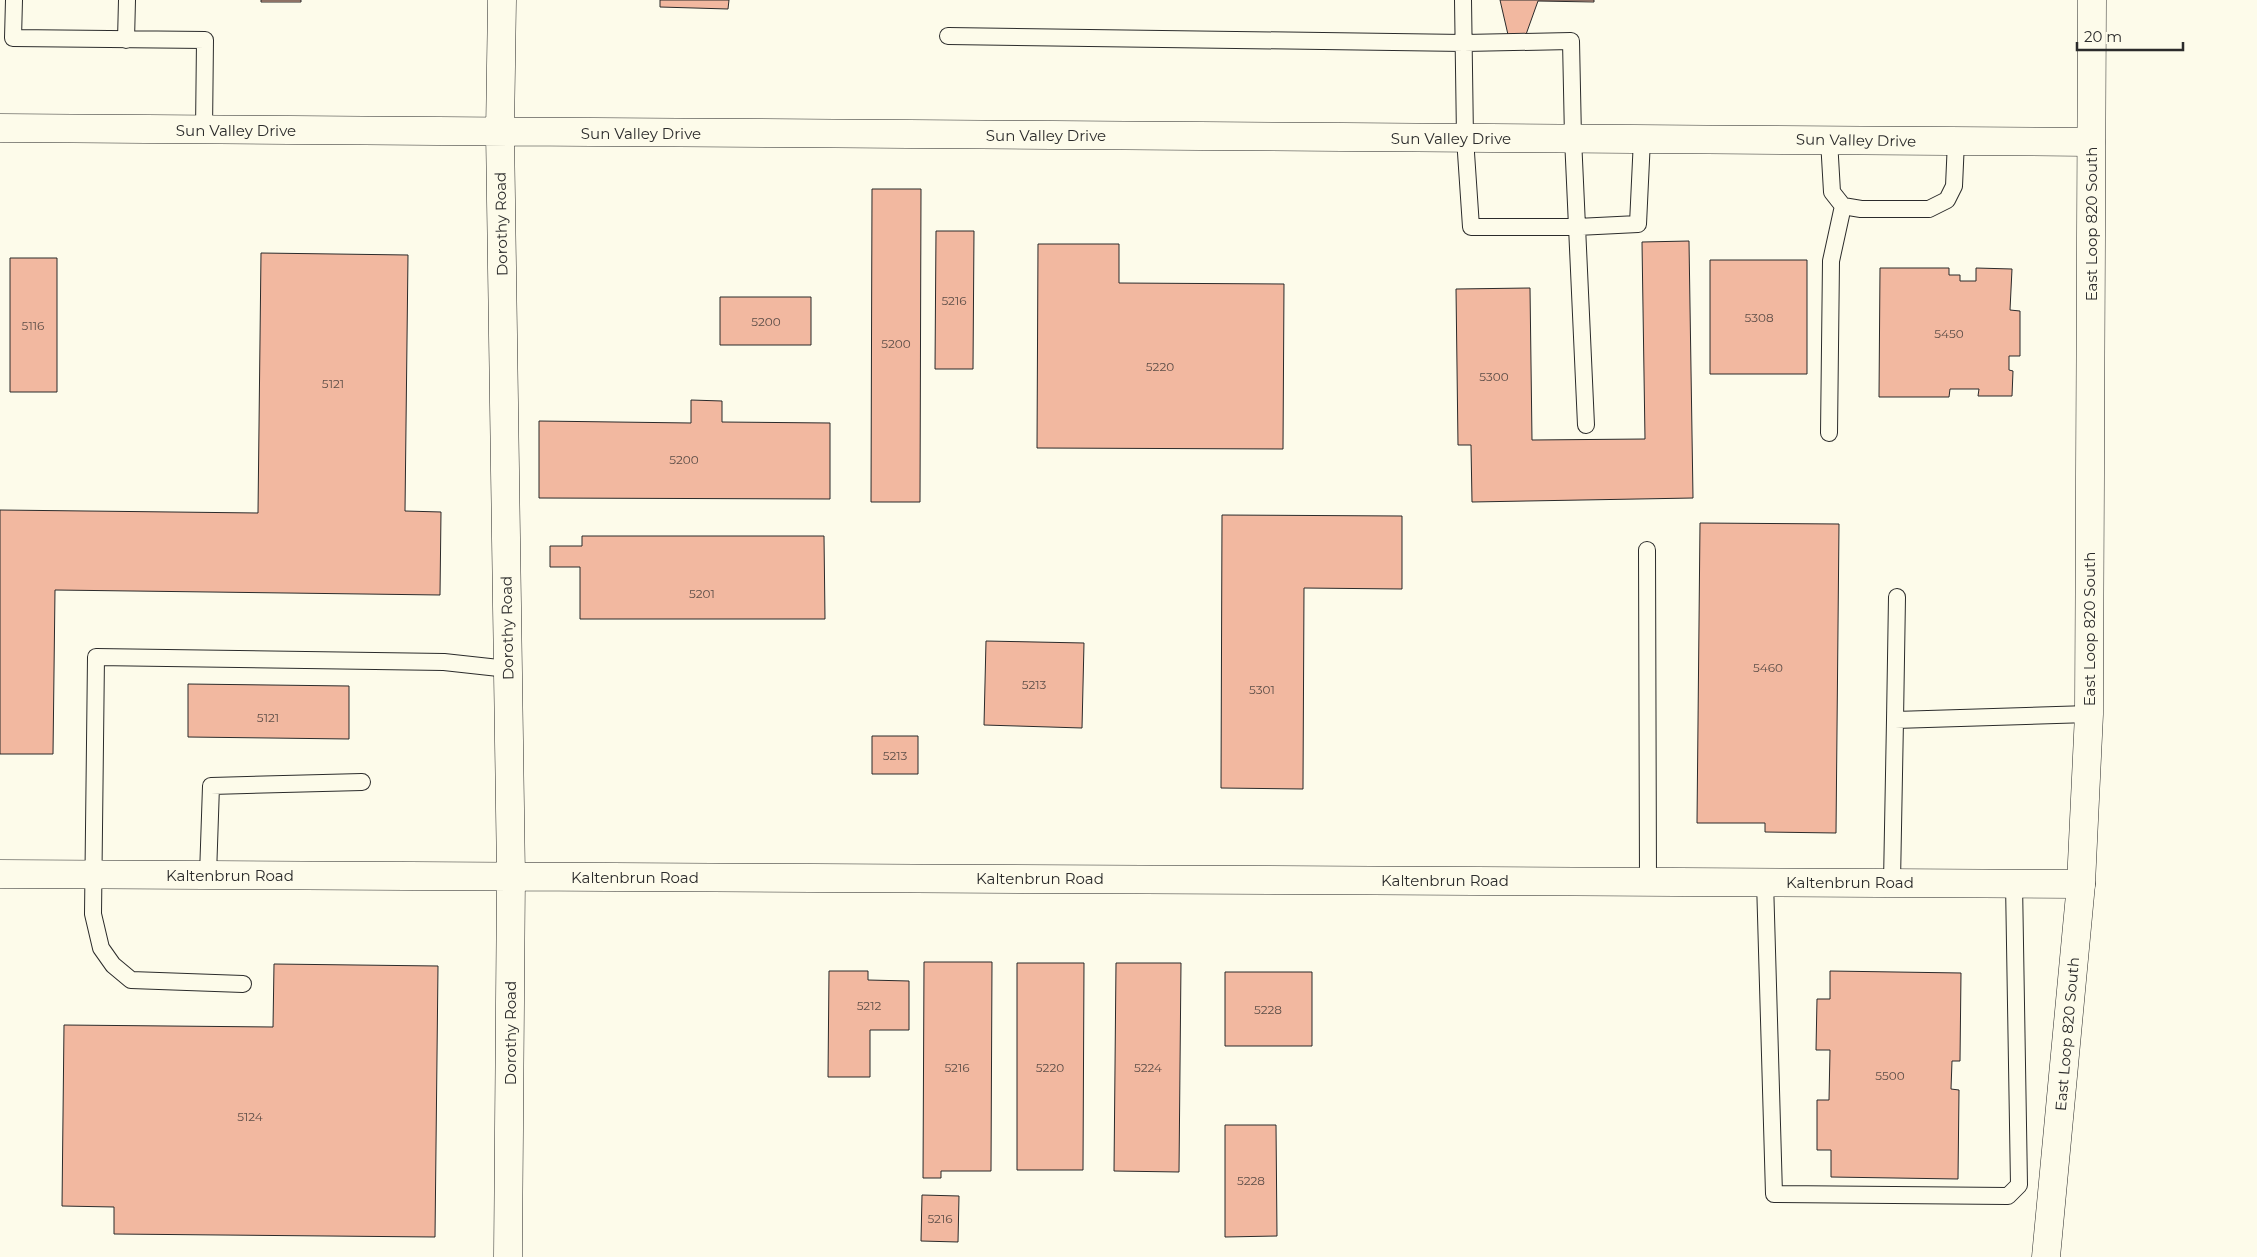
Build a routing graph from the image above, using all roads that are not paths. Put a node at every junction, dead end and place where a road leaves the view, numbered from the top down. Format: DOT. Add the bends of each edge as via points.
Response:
graph roads {
  1 [pos="14,0"];
  2 [pos="127,0"];
  3 [pos="502,0"];
  4 [pos="1463,0"];
  5 [pos="2092,0"];
  6 [pos="948,36"];
  7 [pos="126,40"];
  8 [pos="1464,43"];
  9 [pos="0,128"];
  10 [pos="204,130"];
  11 [pos="500,132"];
  12 [pos="1465,138"];
  13 [pos="1574,138"];
  14 [pos="1642,139"];
  15 [pos="1829,140"];
  16 [pos="1956,141"];
  17 [pos="2091,142"];
  18 [pos="1843,206"];
  19 [pos="1578,227"];
  20 [pos="1586,425"];
  21 [pos="1829,432"];
  22 [pos="1647,550"];
  23 [pos="1897,597"];
  24 [pos="508,669"];
  25 [pos="2089,714"];
  26 [pos="1895,720"];
  27 [pos="362,782"];
  28 [pos="0,874"];
  29 [pos="95,874"];
  30 [pos="208,875"];
  31 [pos="511,876"];
  32 [pos="1648,881"];
  33 [pos="1765,882"];
  34 [pos="1892,882"];
  35 [pos="2014,883"];
  36 [pos="2080,884"];
  37 [pos="243,984"];
  38 [pos="508,1257"];
  39 [pos="2046,1257"];
  1 -- 7 [label="lane" via="13,38"];
  2 -- 7 [label="lane"];
  3 -- 11 [label="street, Dorothy Road"];
  4 -- 8 [label="lane"];
  5 -- 17 [label="street, East Loop 820 South"];
  6 -- 8 [label="lane"];
  7 -- 10 [label="lane" via="206,40"];
  8 -- 12 [label="lane"];
  8 -- 13 [label="lane" via="1572,41"];
  9 -- 10 [label="street, Sun Valley Drive"];
  10 -- 11 [label="street, Sun Valley Drive"];
  11 -- 12 [label="street, Sun Valley Drive"];
  11 -- 24 [label="street, Dorothy Road"];
  12 -- 13 [label="street, Sun Valley Drive"];
  12 -- 19 [label="lane" via="1471,227"];
  13 -- 14 [label="street, Sun Valley Drive"];
  13 -- 19 [label="lane"];
  14 -- 15 [label="street, Sun Valley Drive"];
  14 -- 19 [label="lane" via="1638,224"];
  15 -- 16 [label="street, Sun Valley Drive"];
  15 -- 18 [label="lane" via="1832,192"];
  16 -- 17 [label="street, Sun Valley Drive"];
  16 -- 18 [label="lane" via="1954,186 1947,200 1929,209"];
  17 -- 25 [label="street, East Loop 820 South"];
  18 -- 21 [label="lane" via="1831,261"];
  19 -- 20 [label="lane"];
  22 -- 32 [label="lane"];
  23 -- 26 [label="lane"];
  24 -- 29 [label="lane" via="444,662 96,657"];
  24 -- 31 [label="street, Dorothy Road"];
  25 -- 26 [label="lane"];
  25 -- 36 [label="street, East Loop 820 South"];
  26 -- 34 [label="lane"];
  27 -- 30 [label="lane" via="211,786"];
  28 -- 29 [label="street, Kaltenbrun Road"];
  29 -- 30 [label="street, Kaltenbrun Road"];
  29 -- 37 [label="lane" via="94,914 101,948 113,965 131,980"];
  30 -- 31 [label="street, Kaltenbrun Road"];
  31 -- 32 [label="street, Kaltenbrun Road"];
  31 -- 38 [label="street, Dorothy Road"];
  32 -- 33 [label="street, Kaltenbrun Road"];
  33 -- 34 [label="street, Kaltenbrun Road"];
  33 -- 35 [label="lane" via="1774,1194 1998,1196 2008,1196 2019,1185"];
  34 -- 35 [label="street, Kaltenbrun Road"];
  35 -- 36 [label="street, Kaltenbrun Road"];
  36 -- 39 [label="street, East Loop 820 South"];
}
